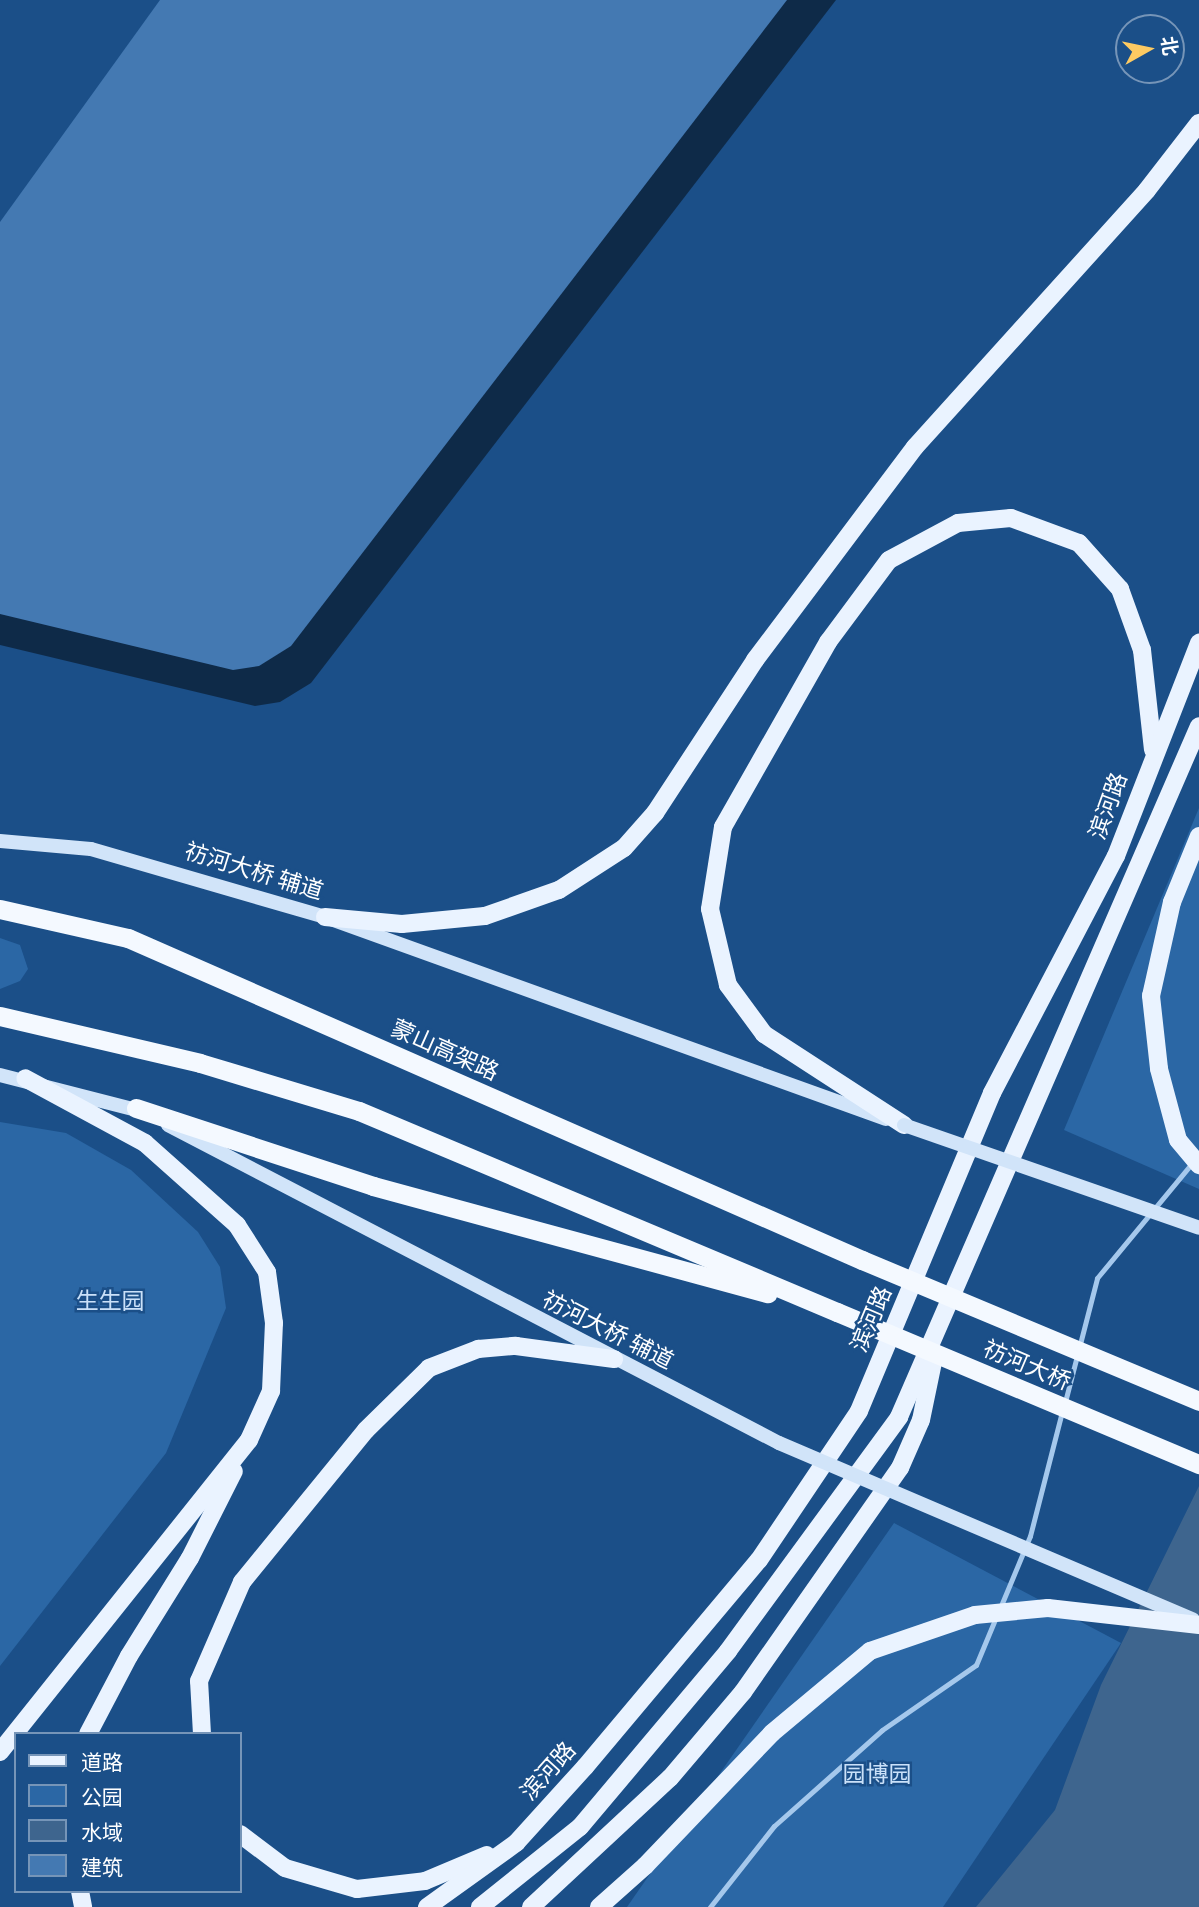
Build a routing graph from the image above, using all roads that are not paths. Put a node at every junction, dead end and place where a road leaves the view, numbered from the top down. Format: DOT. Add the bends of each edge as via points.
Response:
graph roads {
  1 [pos="1199,123"];
  2 [pos="1199,643"];
  3 [pos="1199,726"];
  4 [pos="1153,751"];
  5 [pos="1199,836"];
  6 [pos="0,841"];
  7 [pos="0,909"];
  8 [pos="325,917"];
  9 [pos="0,1016"];
  10 [pos="0,1075"];
  11 [pos="25,1078"];
  12 [pos="136,1108"];
  13 [pos="904,1125"];
  14 [pos="1199,1155"];
  15 [pos="1199,1166"];
  16 [pos="1199,1228"];
  17 [pos="862,1259"];
  18 [pos="837,1312"];
  19 [pos="940,1328"];
  20 [pos="614,1359"];
  21 [pos="1199,1401"];
  22 [pos="249,1440"];
  23 [pos="1199,1464"];
  24 [pos="1199,1624"];
  25 [pos="16,1732"];
  26 [pos="89,1732"];
  27 [pos="202,1732"];
  28 [pos="14,1734"];
  29 [pos="0,1752"];
  30 [pos="242,1836"];
  31 [pos="516,1843"];
  32 [pos="427,1907"];
  33 [pos="480,1907"];
  34 [pos="531,1907"];
  35 [pos="598,1907"];
  36 [pos="710,1907"];
  1 -- 8 [label="main road" via="1147,190 915,447 755,660 655,813 624,848 559,890 485,916 402,925"];
  2 -- 4 [label="main road, 滨河路"];
  3 -- 19 [label="main road"];
  4 -- 13 [label="main road" via="1142,650 1120,589 1079,543 1011,518 958,523 889,560 828,642 723,827 710,909 728,985 764,1034"];
  4 -- 31 [label="main road, 滨河路" via="1116,856 992,1093 859,1411 760,1560"];
  5 -- 15 [label="main road, bridge" via="1172,902 1151,996 1160,1069 1178,1140"];
  6 -- 8 [label="main road, 祊河大桥 辅道" via="91,849"];
  7 -- 17 [label="highway, 蒙山高架路" via="128,939"];
  8 -- 13 [label="main road, 祊河大桥 辅道"];
  9 -- 18 [label="highway" via="200,1063 359,1111"];
  10 -- 11 [label="main road, 祊河大桥 辅道"];
  11 -- 12 [label="main road, 祊河大桥 辅道"];
  11 -- 22 [label="main road" via="145,1143 237,1225 267,1272 274,1323 271,1391"];
  12 -- 18 [label="highway" via="373,1186"];
  12 -- 20 [label="main road, 祊河大桥 辅道"];
  13 -- 16 [label="main road, 祊河大桥 辅道, bridge"];
  14 -- 36 [label="lane" via="1097,1278 1030,1536 976,1665 882,1730 774,1826"];
  17 -- 21 [label="highway, 祊河大桥, bridge"];
  18 -- 23 [label="highway, 祊河大桥, bridge"];
  19 -- 33 [label="main road" via="899,1417 728,1651 580,1826"];
  19 -- 34 [label="main road" via="921,1420 900,1468 743,1692 670,1777"];
  20 -- 24 [label="main road, 祊河大桥 辅道, bridge" via="779,1443"];
  20 -- 27 [label="main road" via="516,1346 478,1349 429,1368 366,1430 242,1582 199,1681"];
  22 -- 25 [label="main road"];
  22 -- 26 [label="main road" via="190,1558 129,1656"];
  24 -- 35 [label="main road, bridge" via="1048,1608 975,1615 870,1651 772,1733 645,1866"];
  28 -- 29 [label="main road"];
  30 -- 31 [label="main road" via="285,1868 357,1889 425,1881"];
  31 -- 32 [label="main road, 滨河路"];
}
